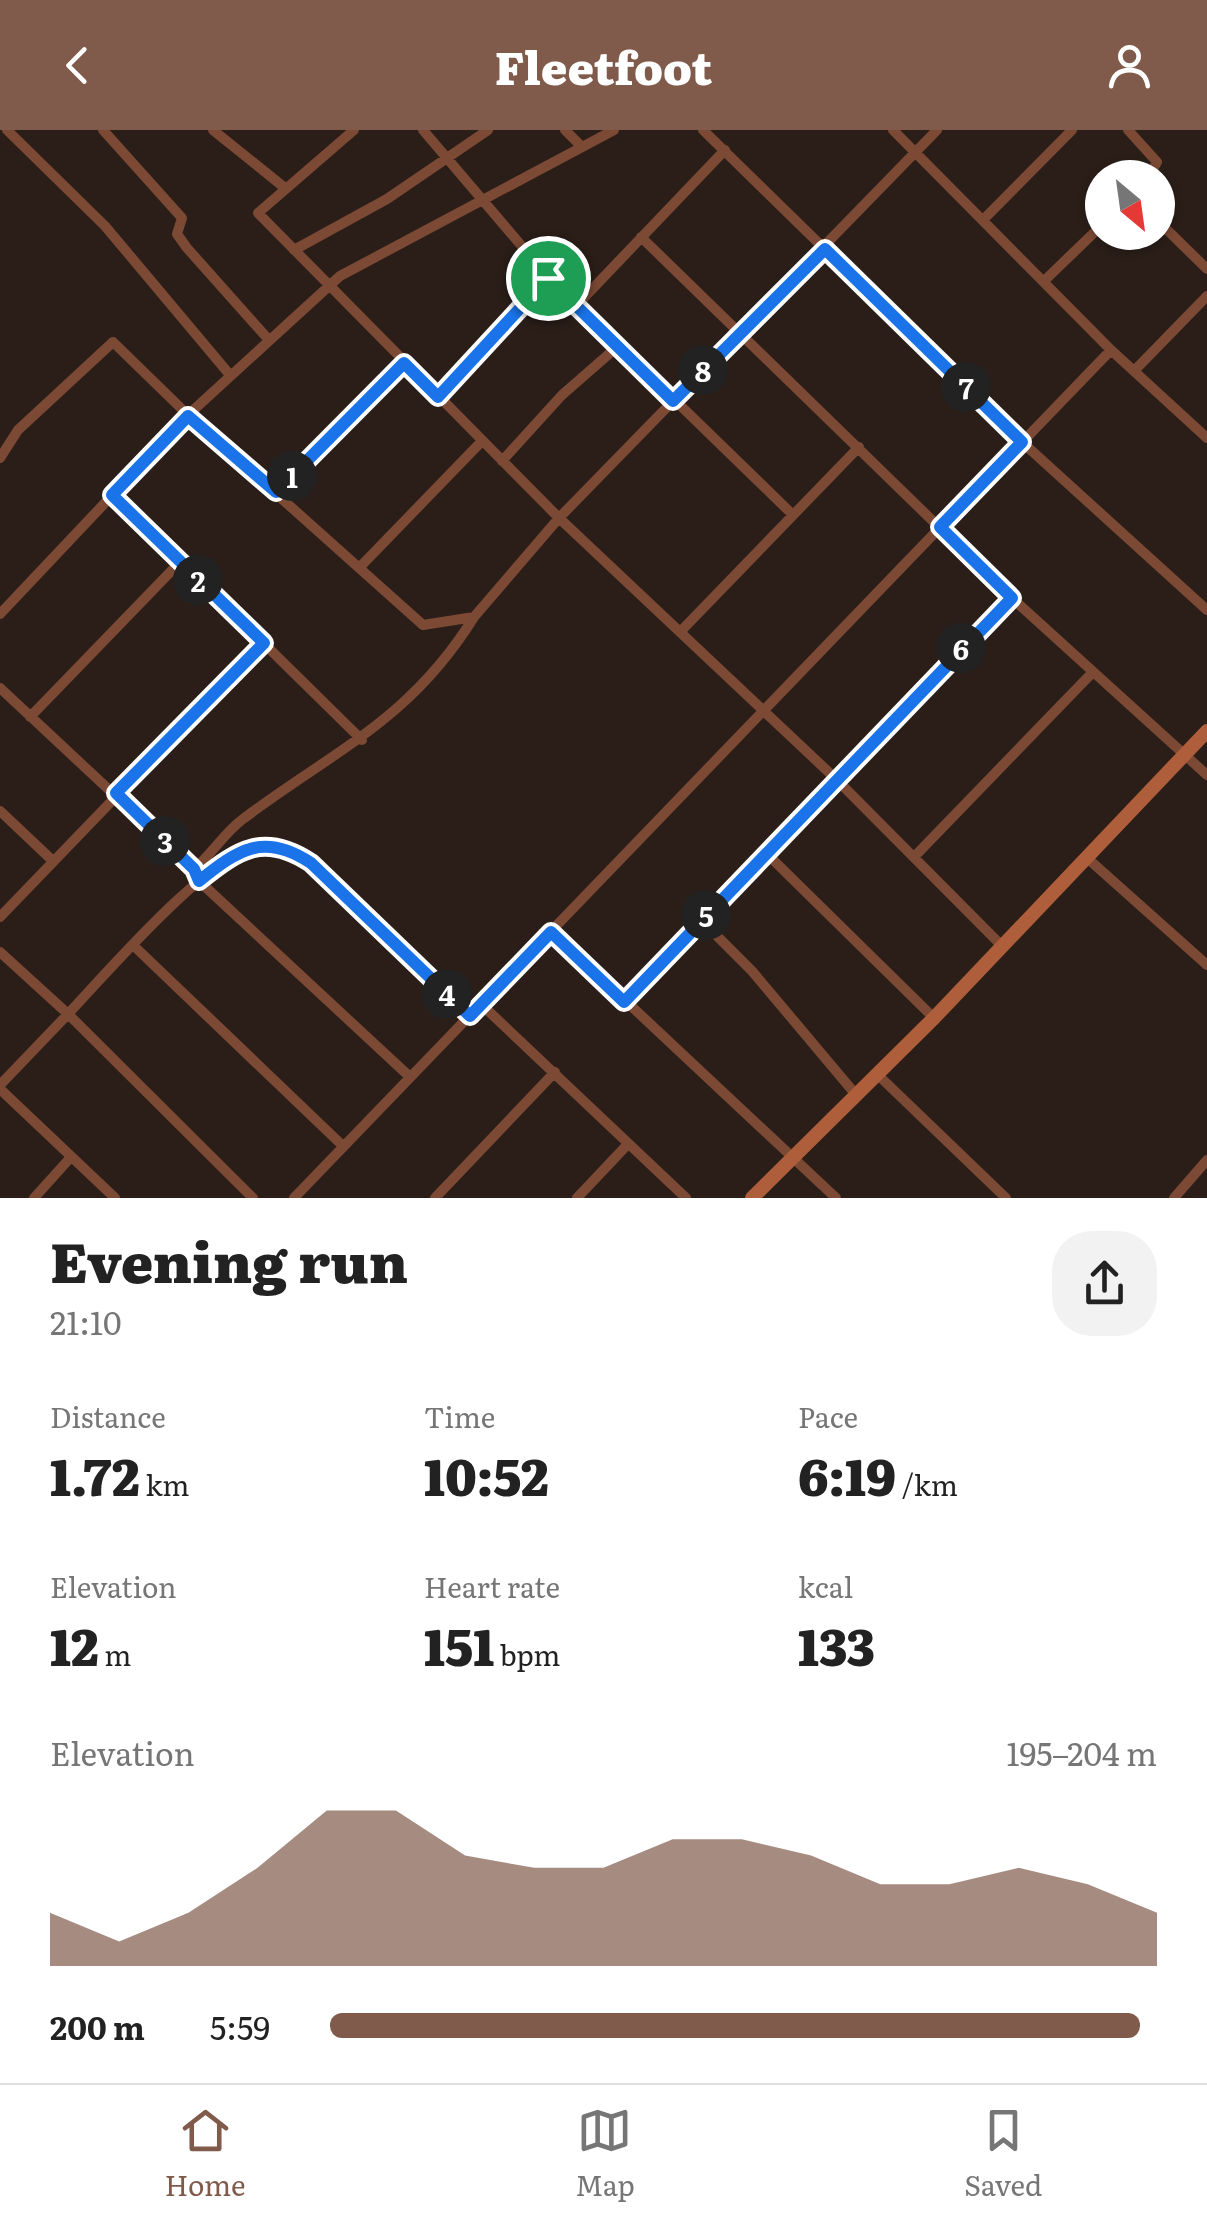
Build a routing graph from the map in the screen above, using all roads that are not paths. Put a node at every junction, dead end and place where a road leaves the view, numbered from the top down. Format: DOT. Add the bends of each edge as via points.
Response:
graph roads {
  1 [pos="24,130"];
  2 [pos="103,130"];
  3 [pos="213,130"];
  4 [pos="423,130"];
  5 [pos="488,130"];
  6 [pos="564,130"];
  7 [pos="614,130"];
  8 [pos="894,130"];
  9 [pos="936,130"];
  10 [pos="1072,130"];
  11 [pos="1128,130"];
  12 [pos="345,132"];
  13 [pos="711,132"];
  14 [pos="11,134"];
  15 [pos="581,146"];
  16 [pos="725,150"];
  17 [pos="914,154"];
  18 [pos="1155,160"];
  19 [pos="448,161"];
  20 [pos="285,188"];
  21 [pos="484,201"];
  22 [pos="984,220"];
  23 [pos="640,237"];
  24 [pos="1175,238"];
  25 [pos="1085,242"];
  26 [pos="825,249"];
  27 [pos="294,250"];
  28 [pos="1207,269"];
  29 [pos="548,278"];
  30 [pos="1044,282"];
  31 [pos="326,286"];
  32 [pos="1207,296"];
  33 [pos="576,306"];
  34 [pos="739,332"];
  35 [pos="269,340"];
  36 [pos="617,347"];
  37 [pos="1111,350"];
  38 [pos="404,363"];
  39 [pos="1134,370"];
  40 [pos="230,375"];
  41 [pos="438,397"];
  42 [pos="673,401"];
  43 [pos="188,416"];
  44 [pos="1207,438"];
  45 [pos="482,441"];
  46 [pos="1022,442"];
  47 [pos="858,447"];
  48 [pos="0,458"];
  49 [pos="502,461"];
  50 [pos="276,492"];
  51 [pos="112,495"];
  52 [pos="791,513"];
  53 [pos="559,518"];
  54 [pos="940,527"];
  55 [pos="180,562"];
  56 [pos="360,567"];
  57 [pos="1012,598"];
  58 [pos="1207,610"];
  59 [pos="0,614"];
  60 [pos="474,616"];
  61 [pos="681,632"];
  62 [pos="264,643"];
  63 [pos="1092,673"];
  64 [pos="0,688"];
  65 [pos="762,709"];
  66 [pos="30,717"];
  67 [pos="1207,731"];
  68 [pos="362,740"];
  69 [pos="1187,753"];
  70 [pos="1207,774"];
  71 [pos="836,778"];
  72 [pos="116,793"];
  73 [pos="0,811"];
  74 [pos="765,852"];
  75 [pos="914,857"];
  76 [pos="1086,857"];
  77 [pos="53,861"];
  78 [pos="194,869"];
  79 [pos="199,881"];
  80 [pos="0,917"];
  81 [pos="701,920"];
  82 [pos="551,932"];
  83 [pos="134,946"];
  84 [pos="1001,946"];
  85 [pos="0,952"];
  86 [pos="1207,965"];
  87 [pos="624,1002"];
  88 [pos="482,1004"];
  89 [pos="68,1014"];
  90 [pos="470,1016"];
  91 [pos="934,1018"];
  92 [pos="555,1072"];
  93 [pos="878,1075"];
  94 [pos="410,1077"];
  95 [pos="0,1088"];
  96 [pos="857,1096"];
  97 [pos="628,1144"];
  98 [pos="344,1146"];
  99 [pos="792,1154"];
  100 [pos="72,1157"];
  101 [pos="1207,1160"];
  102 [pos="34,1198"];
  103 [pos="115,1198"];
  104 [pos="253,1198"];
  105 [pos="294,1198"];
  106 [pos="435,1198"];
  107 [pos="577,1198"];
  108 [pos="686,1198"];
  109 [pos="752,1198"];
  110 [pos="836,1198"];
  111 [pos="1006,1198"];
  112 [pos="1174,1198"];
  1 -- 14 [label="street"];
  2 -- 35 [label="street" via="182,218 176,227 181,240"];
  3 -- 20 [label="street"];
  4 -- 19 [label="street"];
  5 -- 19 [label="street"];
  6 -- 15 [label="street"];
  7 -- 15 [label="street"];
  8 -- 17 [label="street"];
  9 -- 17 [label="street"];
  10 -- 22 [label="street"];
  11 -- 18 [label="street"];
  12 -- 20 [label="street"];
  13 -- 16 [label="street"];
  14 -- 40 [label="street" via="105,226"];
  15 -- 21 [label="street"];
  16 -- 23 [label="street"];
  16 -- 26 [label="street"];
  17 -- 22 [label="street"];
  17 -- 26 [label="street"];
  19 -- 21 [label="street"];
  19 -- 27 [label="street"];
  20 -- 27 [label="street" via="258,213"];
  21 -- 29 [label="street"];
  21 -- 31 [label="street"];
  22 -- 30 [label="street"];
  23 -- 33 [label="street"];
  23 -- 34 [label="street"];
  24 -- 28 [label="street"];
  25 -- 30 [label="street"];
  26 -- 34 [label="street"];
  26 -- 46 [label="street"];
  27 -- 31 [label="street"];
  29 -- 33 [label="street"];
  29 -- 41 [label="street"];
  30 -- 37 [label="street"];
  31 -- 35 [label="street"];
  31 -- 38 [label="street"];
  32 -- 39 [label="street"];
  33 -- 36 [label="street"];
  34 -- 42 [label="street"];
  34 -- 47 [label="street"];
  35 -- 40 [label="street"];
  36 -- 42 [label="street"];
  36 -- 49 [label="street"];
  37 -- 39 [label="street"];
  37 -- 46 [label="street"];
  38 -- 41 [label="street"];
  38 -- 50 [label="street"];
  39 -- 44 [label="street"];
  40 -- 43 [label="street"];
  41 -- 45 [label="street"];
  42 -- 52 [label="street"];
  42 -- 53 [label="street"];
  43 -- 48 [label="street" via="113,342 18,430"];
  43 -- 50 [label="street"];
  43 -- 51 [label="street"];
  45 -- 49 [label="street"];
  45 -- 56 [label="street"];
  46 -- 54 [label="street"];
  46 -- 58 [label="street"];
  47 -- 52 [label="street"];
  47 -- 54 [label="street"];
  49 -- 53 [label="street"];
  50 -- 56 [label="street"];
  51 -- 55 [label="street"];
  51 -- 59 [label="street"];
  52 -- 61 [label="street"];
  53 -- 60 [label="street"];
  53 -- 61 [label="street"];
  54 -- 57 [label="street"];
  54 -- 65 [label="street"];
  55 -- 62 [label="street"];
  55 -- 66 [label="street"];
  56 -- 60 [label="street" via="423,625"];
  57 -- 63 [label="street"];
  57 -- 71 [label="street"];
  60 -- 68 [label="street" via="448,660"];
  61 -- 65 [label="street"];
  62 -- 68 [label="street"];
  62 -- 72 [label="street"];
  63 -- 69 [label="street"];
  63 -- 75 [label="street"];
  64 -- 66 [label="street"];
  65 -- 71 [label="street"];
  65 -- 82 [label="street"];
  66 -- 72 [label="street"];
  67 -- 69 [label="street"];
  68 -- 78 [label="street" via="238,823"];
  69 -- 70 [label="street"];
  69 -- 76 [label="street"];
  71 -- 74 [label="street"];
  71 -- 75 [label="street"];
  72 -- 77 [label="street"];
  72 -- 78 [label="street"];
  73 -- 77 [label="street"];
  74 -- 81 [label="street"];
  74 -- 91 [label="street"];
  75 -- 84 [label="street"];
  76 -- 84 [label="street"];
  76 -- 86 [label="street"];
  77 -- 80 [label="street"];
  78 -- 79 [label="street"];
  79 -- 83 [label="street"];
  79 -- 90 [label="street" via="258,845 288,848"];
  79 -- 94 [label="street"];
  81 -- 87 [label="street"];
  81 -- 96 [label="street"];
  82 -- 87 [label="street"];
  82 -- 88 [label="street"];
  83 -- 89 [label="street"];
  83 -- 98 [label="street"];
  84 -- 91 [label="street"];
  85 -- 89 [label="street"];
  87 -- 99 [label="street"];
  88 -- 90 [label="street"];
  88 -- 92 [label="street"];
  89 -- 95 [label="street"];
  89 -- 104 [label="street"];
  90 -- 94 [label="street"];
  91 -- 93 [label="street"];
  92 -- 97 [label="street"];
  92 -- 106 [label="street"];
  93 -- 96 [label="street"];
  93 -- 111 [label="street"];
  94 -- 98 [label="street"];
  95 -- 100 [label="street"];
  96 -- 99 [label="street"];
  97 -- 107 [label="street"];
  97 -- 108 [label="street"];
  98 -- 105 [label="street"];
  99 -- 109 [label="street"];
  99 -- 110 [label="street"];
  100 -- 102 [label="street"];
  100 -- 103 [label="street"];
  101 -- 112 [label="street"];
}
